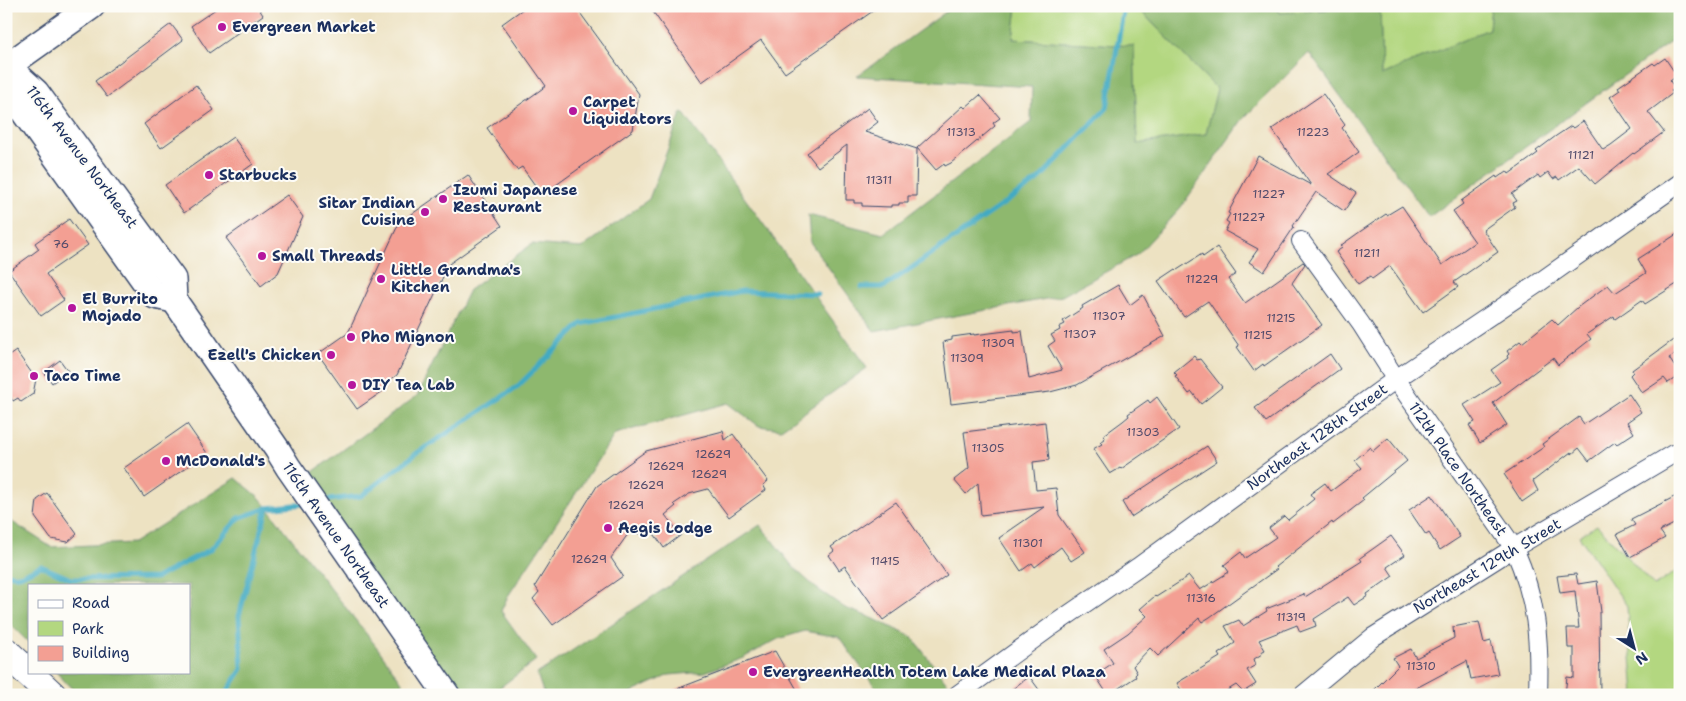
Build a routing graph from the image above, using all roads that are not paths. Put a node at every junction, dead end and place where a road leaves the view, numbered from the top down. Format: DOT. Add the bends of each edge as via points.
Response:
graph roads {
  1 [pos="92,6"];
  2 [pos="7,66"];
  3 [pos="1680,184"];
  4 [pos="1301,242"];
  5 [pos="1396,379"];
  6 [pos="1680,452"];
  7 [pos="1514,548"];
  8 [pos="6,652"];
  9 [pos="28,673"];
  10 [pos="30,674"];
  11 [pos="52,695"];
  12 [pos="447,695"];
  13 [pos="957,695"];
  14 [pos="1303,695"];
  15 [pos="1538,695"];
  1 -- 2 [label="street"];
  2 -- 12 [label="street, 116th Avenue Northeast" via="36,92 163,264 173,279 174,300"];
  3 -- 5 [label="street, Northeast 128th Street"];
  4 -- 5 [label="street, 112th Place Northeast" via="1361,324"];
  5 -- 7 [label="street, 112th Place Northeast"];
  5 -- 13 [label="street, Northeast 128th Street"];
  6 -- 7 [label="street, Northeast 129th Street"];
  7 -- 14 [label="street, Northeast 129th Street" via="1373,636"];
  7 -- 15 [label="street, 112th Place Northeast" via="1533,600 1538,630"];
  8 -- 9 [label="highway"];
  10 -- 11 [label="highway"];
}
